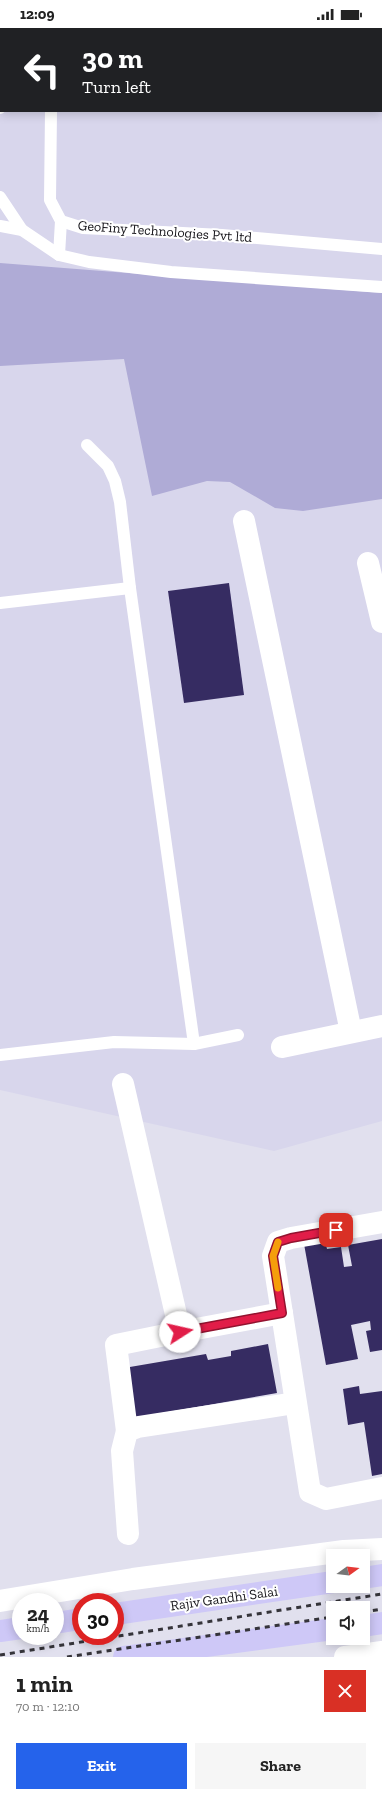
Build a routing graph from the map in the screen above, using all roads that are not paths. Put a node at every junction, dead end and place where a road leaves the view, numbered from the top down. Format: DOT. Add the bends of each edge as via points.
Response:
graph roads {
  1 [pos="51,112"];
  2 [pos="0,197"];
  3 [pos="61,221"];
  4 [pos="0,226"];
  5 [pos="22,230"];
  6 [pos="382,249"];
  7 [pos="59,255"];
  8 [pos="382,287"];
  9 [pos="87,445"];
  10 [pos="244,521"];
  11 [pos="368,563"];
  12 [pos="130,588"];
  13 [pos="0,602"];
  14 [pos="382,622"];
  15 [pos="382,1026"];
  16 [pos="351,1032"];
  17 [pos="238,1035"];
  18 [pos="194,1044"];
  19 [pos="282,1047"];
  20 [pos="0,1055"];
  21 [pos="123,1084"];
  22 [pos="382,1222"];
  23 [pos="282,1313"];
  24 [pos="180,1332"];
  25 [pos="295,1403"];
  26 [pos="127,1431"];
  27 [pos="382,1488"];
  28 [pos="128,1534"];
  29 [pos="382,1549"];
  30 [pos="382,1575"];
  31 [pos="370,1577"];
  32 [pos="326,1583"];
  33 [pos="0,1601"];
  34 [pos="124,1613"];
  35 [pos="382,1623"];
  36 [pos="370,1625"];
  37 [pos="12,1629"];
  38 [pos="0,1631"];
  39 [pos="326,1631"];
  40 [pos="124,1657"];
  1 -- 3 [label="lane, GeoFiny Technologies Pvt ltd" via="50,200"];
  2 -- 5 [label="lane"];
  3 -- 6 [label="lane, GeoFiny Technologies Pvt ltd" via="83,228 222,235"];
  3 -- 7 [label="lane"];
  4 -- 5 [label="lane"];
  5 -- 7 [label="lane"];
  7 -- 8 [label="lane" via="89,262 171,272"];
  9 -- 12 [label="lane" via="108,466 115,481 120,502"];
  10 -- 16 [label="street"];
  11 -- 14 [label="street"];
  12 -- 13 [label="lane"];
  12 -- 18 [label="lane"];
  15 -- 16 [label="street"];
  16 -- 19 [label="street"];
  17 -- 18 [label="lane"];
  18 -- 20 [label="lane" via="114,1042"];
  21 -- 24 [label="street"];
  22 -- 23 [label="street" via="278,1242 273,1256"];
  23 -- 24 [label="street"];
  23 -- 25 [label="street"];
  24 -- 26 [label="street" via="116,1346"];
  25 -- 26 [label="street" via="138,1427"];
  25 -- 27 [label="street" via="310,1492 326,1499"];
  26 -- 28 [label="street" via="122,1451"];
  29 -- 33 [label="street" via="344,1551 141,1578"];
  30 -- 31 [label="main road"];
  32 -- 34 [label="main road, Rajiv Gandhi Salai"];
  35 -- 36 [label="main road"];
  37 -- 38 [label="main road"];
  39 -- 40 [label="main road"];
}
